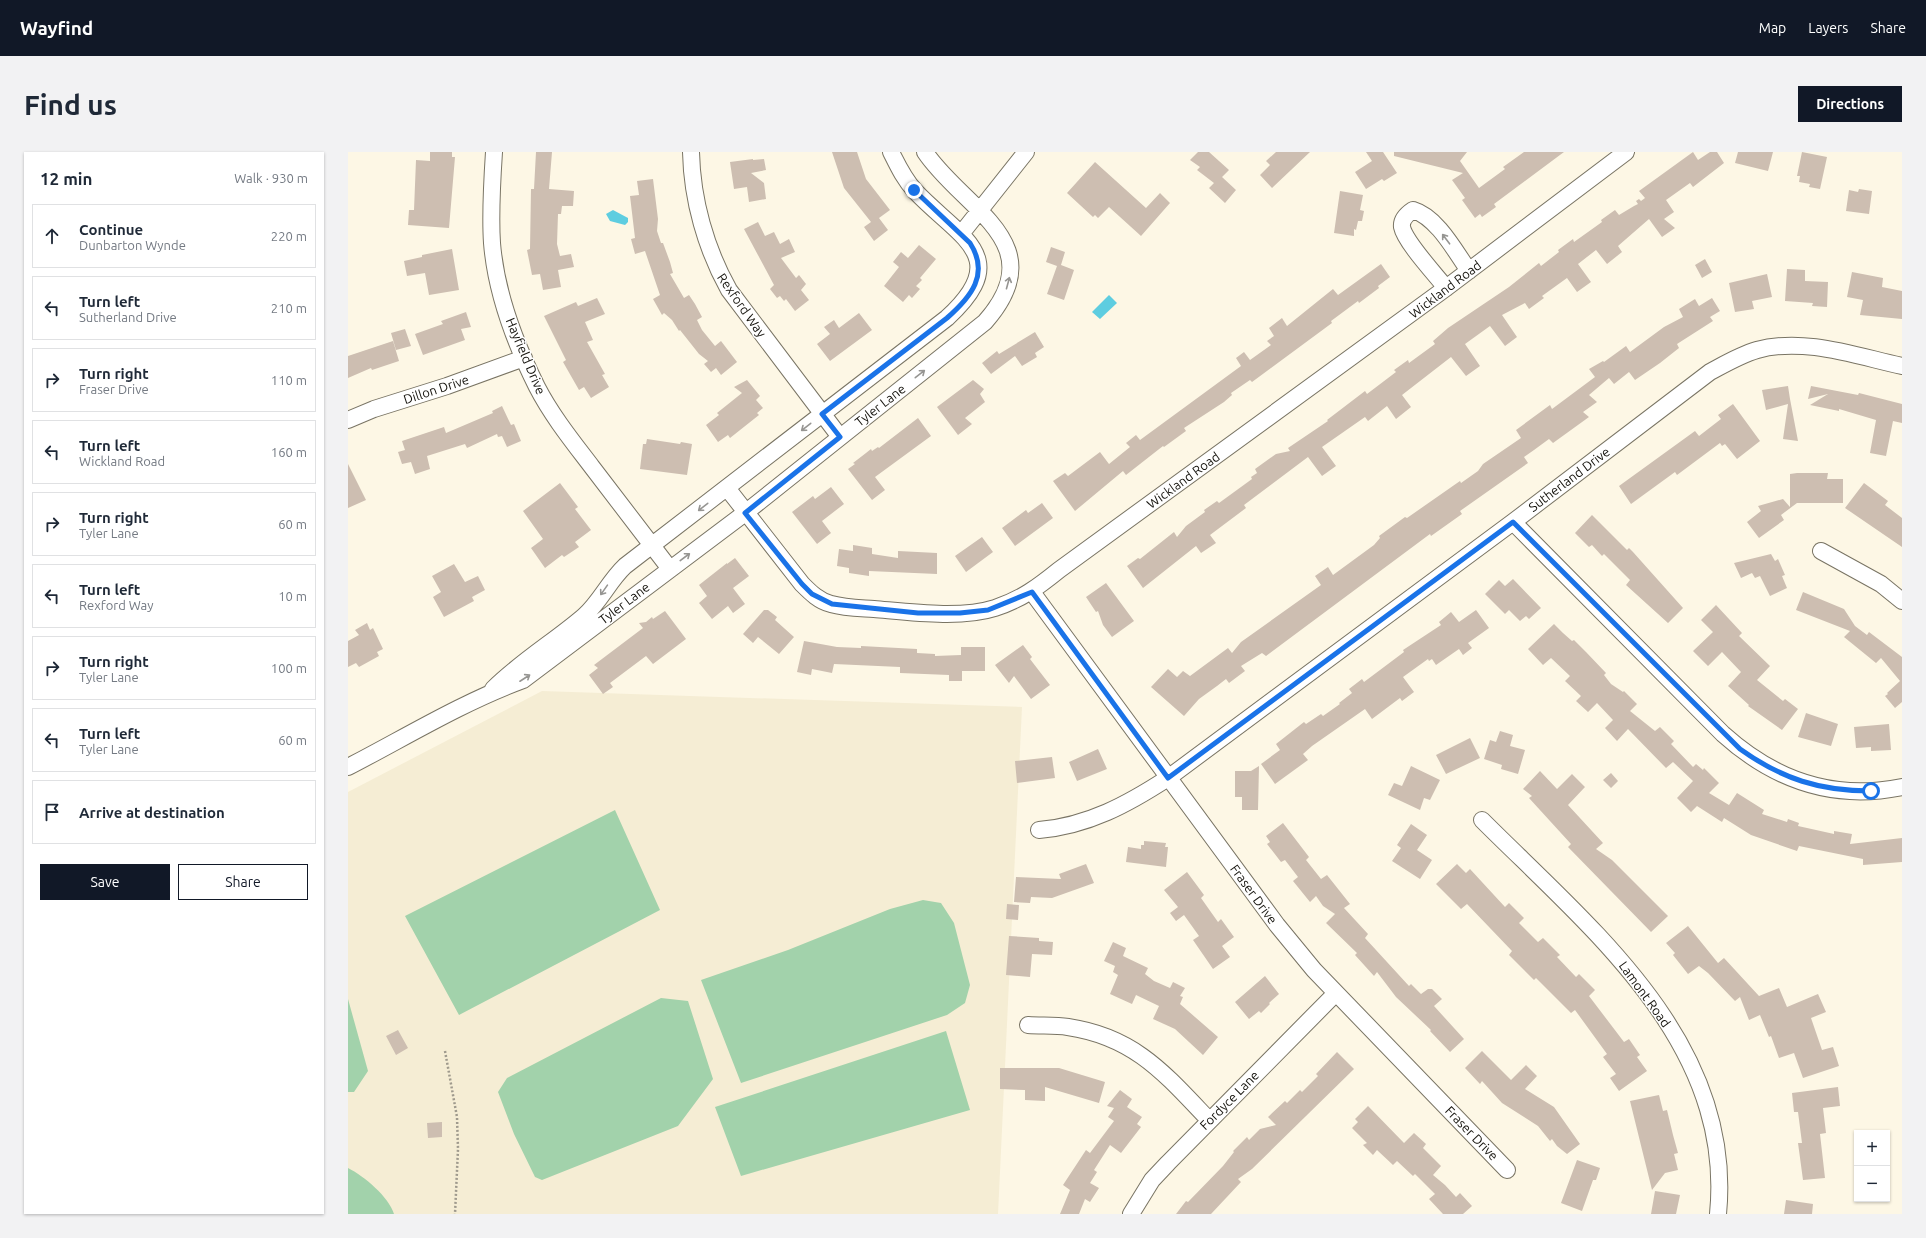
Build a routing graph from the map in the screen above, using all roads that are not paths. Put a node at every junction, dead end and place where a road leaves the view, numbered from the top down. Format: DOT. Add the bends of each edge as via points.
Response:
graph roads {
  1 [pos="494,152"];
  2 [pos="691,152"];
  3 [pos="891,152"];
  4 [pos="925,152"];
  5 [pos="1026,152"];
  6 [pos="1616,155"];
  7 [pos="981,210"];
  8 [pos="961,234"];
  9 [pos="1469,271"];
  10 [pos="1446,288"];
  11 [pos="524,358"];
  12 [pos="1902,366"];
  13 [pos="822,414"];
  14 [pos="348,420"];
  15 [pos="840,437"];
  16 [pos="727,488"];
  17 [pos="745,513"];
  18 [pos="1513,522"];
  19 [pos="652,545"];
  20 [pos="1821,551"];
  21 [pos="670,568"];
  22 [pos="1032,592"];
  23 [pos="1902,601"];
  24 [pos="489,692"];
  25 [pos="348,767"];
  26 [pos="1168,778"];
  27 [pos="1902,787"];
  28 [pos="1482,820"];
  29 [pos="1039,830"];
  30 [pos="1336,993"];
  31 [pos="1028,1025"];
  32 [pos="1210,1120"];
  33 [pos="1507,1170"];
  34 [pos="1130,1214"];
  35 [pos="1718,1214"];
  1 -- 11 [label="street, Hayfield Drive" via="492,244 508,318"];
  2 -- 13 [label="street, Rexford Way" via="692,180 698,208 717,269"];
  3 -- 8 [label="street, Tyler Lane" via="900,171 914,190"];
  4 -- 7 [label="street, Tyler Lane" via="947,179"];
  5 -- 7 [label="street"];
  6 -- 9 [label="street, Wickland Road"];
  7 -- 8 [label="street"];
  15 -- 7 [label="street, Tyler Lane, one-way" via="967,338 985,322 1003,298 1011,274 1010,261 1005,243"];
  8 -- 13 [label="street, Tyler Lane" via="976,252 979,274 960,307"];
  9 -- 10 [label="street, Wickland Road"];
  9 -- 10 [label="street, one-way" via="1429,218 1413,210 1408,213 1403,220 1402,228"];
  10 -- 22 [label="street, Wickland Road"];
  11 -- 14 [label="street, Dillon Drive"];
  11 -- 19 [label="street, Hayfield Drive" via="537,388 575,445"];
  12 -- 18 [label="street, Sutherland Drive" via="1800,345 1765,348 1740,356 1710,372"];
  13 -- 15 [label="street, Rexford Way"];
  13 -- 16 [label="street, Tyler Lane, one-way"];
  15 -- 17 [label="street, Tyler Lane"];
  16 -- 17 [label="street, Wickland Road"];
  16 -- 19 [label="street, Tyler Lane, one-way"];
  21 -- 17 [label="street, Tyler Lane, one-way"];
  17 -- 22 [label="street, Wickland Road" via="802,584 812,594 832,604 918,613 960,613 995,608"];
  18 -- 26 [label="street, Sutherland Drive"];
  18 -- 27 [label="street" via="1723,734 1756,760 1790,778 1830,789 1871,791"];
  19 -- 21 [label="street, Hayfield Drive"];
  19 -- 24 [label="street, Tyler Lane, one-way" via="613,577 585,615 510,672"];
  20 -- 23 [label="street" via="1881,584"];
  24 -- 21 [label="street, Tyler Lane, one-way" via="523,680"];
  22 -- 26 [label="street, Fraser Drive"];
  24 -- 25 [label="street, Tyler Lane"];
  26 -- 29 [label="street, Sutherland Drive" via="1104,815 1059,829"];
  26 -- 30 [label="street, Fraser Drive" via="1277,925"];
  28 -- 35 [label="street, Lamont Road" via="1632,972 1678,1039 1700,1084 1713,1126 1720,1175"];
  30 -- 32 [label="street, Fordyce Lane"];
  30 -- 33 [label="street, Fraser Drive"];
  31 -- 32 [label="street" via="1067,1027 1101,1034 1121,1042 1157,1066"];
  32 -- 34 [label="street, Fordyce Lane" via="1152,1180"];
}
